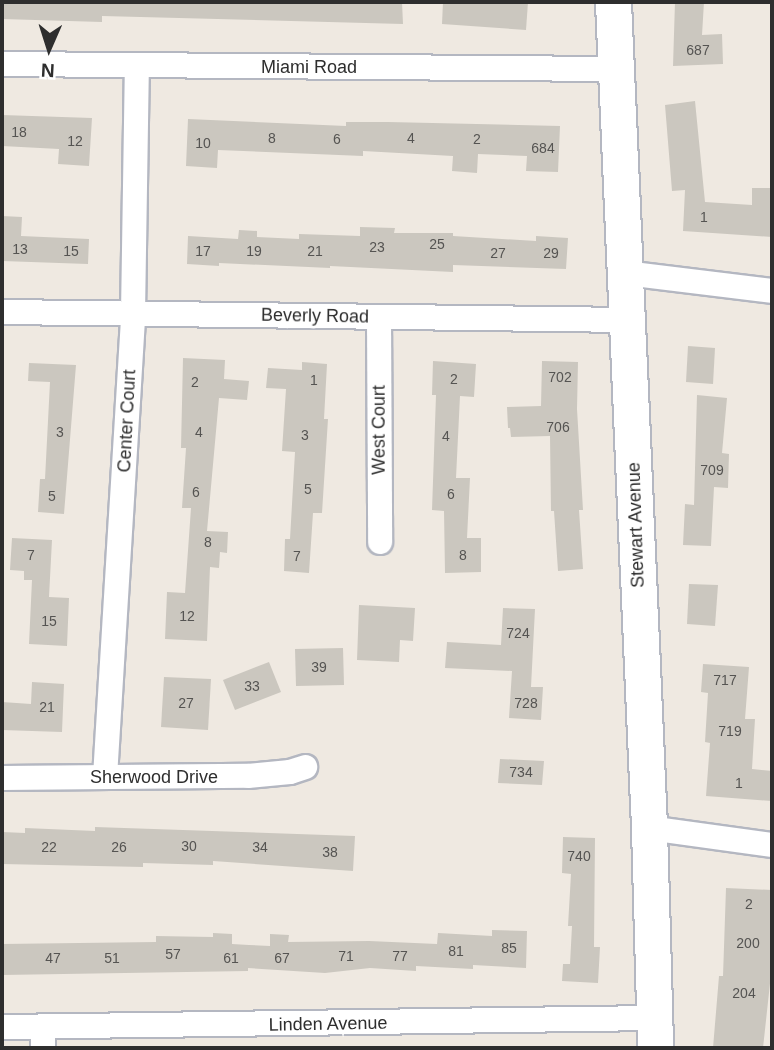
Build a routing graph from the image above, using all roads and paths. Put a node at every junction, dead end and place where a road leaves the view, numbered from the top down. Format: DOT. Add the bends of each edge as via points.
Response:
graph roads {
  1 [pos="613,2"];
  2 [pos="2,64"];
  3 [pos="137,65"];
  4 [pos="616,69"];
  5 [pos="626,273"];
  6 [pos="772,291"];
  7 [pos="2,313"];
  8 [pos="133,314"];
  9 [pos="379,317"];
  10 [pos="628,320"];
  11 [pos="380,542"];
  12 [pos="305,766"];
  13 [pos="105,777"];
  14 [pos="2,778"];
  15 [pos="649,828"];
  16 [pos="772,845"];
  17 [pos="2,1027"];
  18 [pos="655,1033"];
  19 [pos="43,1038"];
  1 -- 4 [label="main road, Stewart Avenue"];
  2 -- 3 [label="street, Miami Road"];
  3 -- 4 [label="street, Miami Road"];
  3 -- 8 [label="street, Center Court"];
  4 -- 5 [label="main road, Stewart Avenue"];
  5 -- 6 [label="street"];
  5 -- 10 [label="main road, Stewart Avenue"];
  7 -- 8 [label="street, Beverly Road"];
  8 -- 9 [label="street, Beverly Road"];
  8 -- 13 [label="street, Center Court"];
  9 -- 10 [label="street, Beverly Road"];
  9 -- 11 [label="street, West Court"];
  10 -- 15 [label="main road, Stewart Avenue"];
  12 -- 13 [label="street, Sherwood Drive" via="276,775"];
  13 -- 14 [label="street, Sherwood Drive"];
  15 -- 16 [label="street"];
  15 -- 18 [label="main road, Stewart Avenue"];
  17 -- 19 [label="street, Linden Avenue"];
  18 -- 19 [label="street, Linden Avenue"];
}
